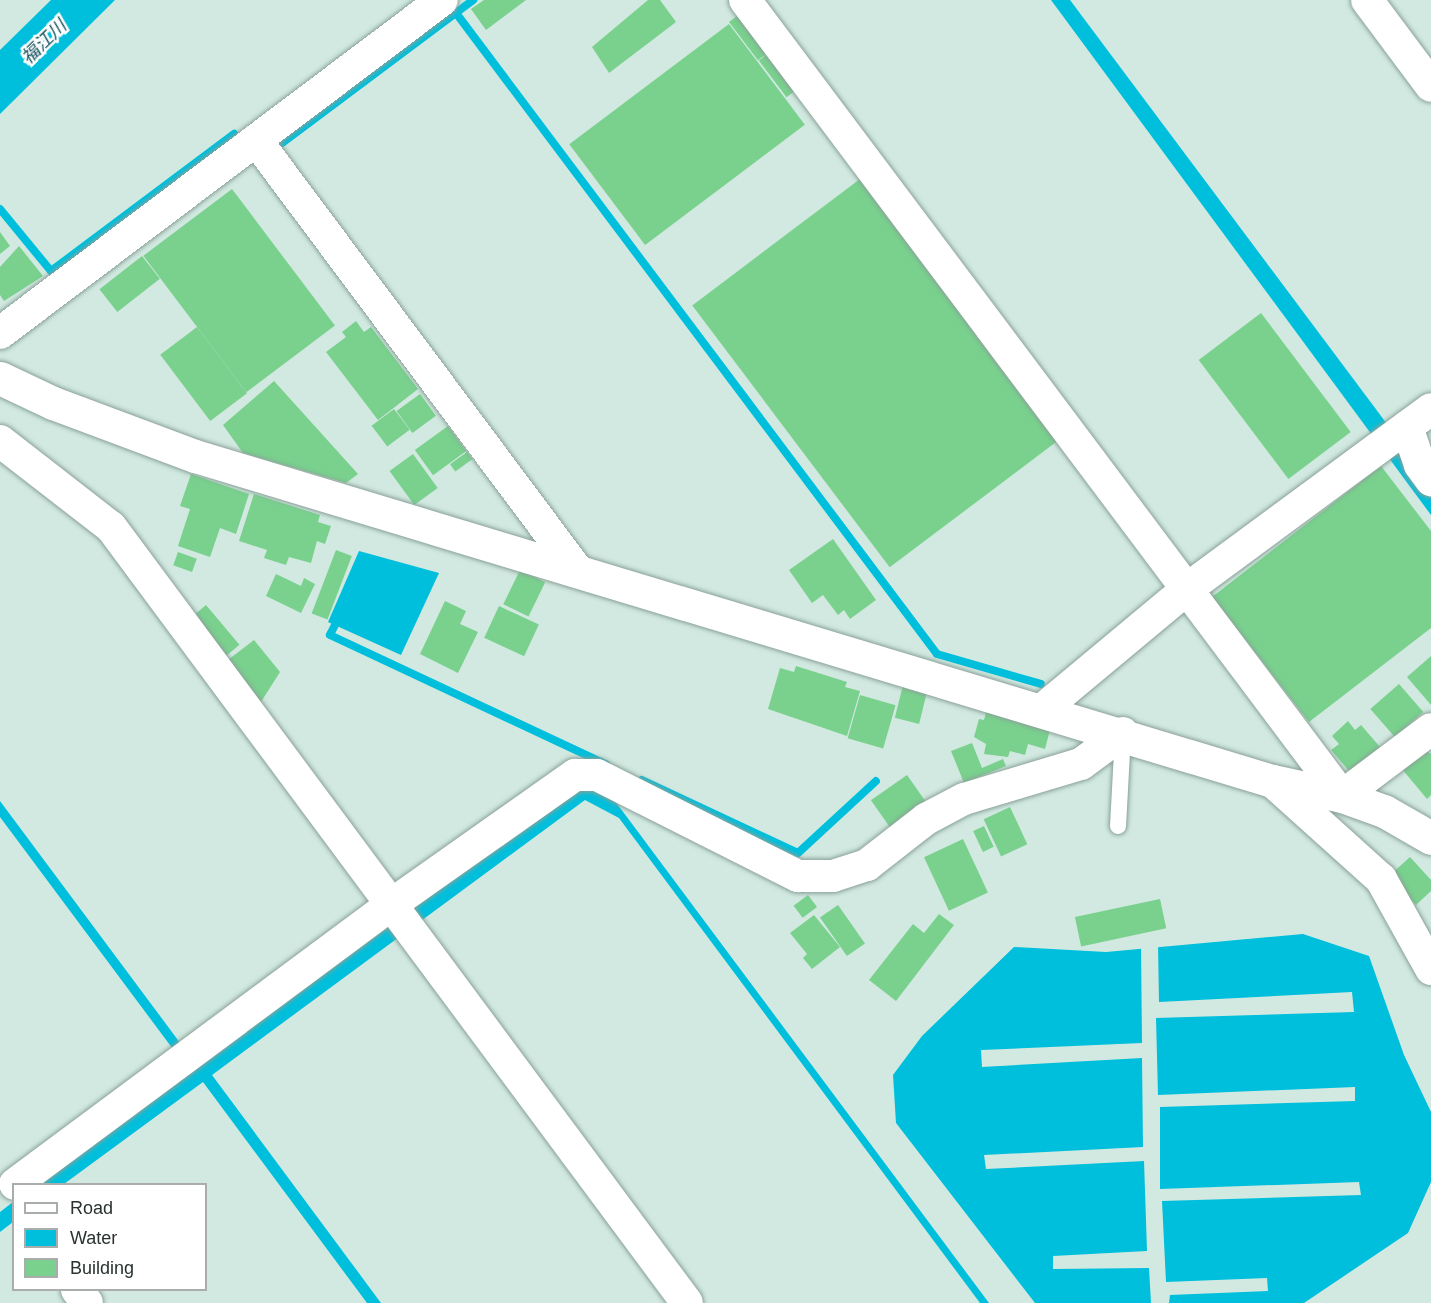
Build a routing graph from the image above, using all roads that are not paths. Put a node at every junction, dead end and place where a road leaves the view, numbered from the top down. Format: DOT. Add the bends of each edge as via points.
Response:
graph roads {
  1 [pos="442,0"];
  2 [pos="745,0"];
  3 [pos="1367,0"];
  4 [pos="1431,86"];
  5 [pos="256,140"];
  6 [pos="0,333"];
  7 [pos="0,378"];
  8 [pos="1404,429"];
  9 [pos="0,441"];
  10 [pos="1431,480"];
  11 [pos="577,570"];
  12 [pos="1187,588"];
  13 [pos="1043,709"];
  14 [pos="1431,729"];
  15 [pos="1123,733"];
  16 [pos="1272,781"];
  17 [pos="1342,796"];
  18 [pos="1118,826"];
  19 [pos="1431,838"];
  20 [pos="402,916"];
  21 [pos="1431,969"];
  22 [pos="20,1183"];
  23 [pos="78,1291"];
  24 [pos="87,1303"];
  25 [pos="687,1303"];
  1 -- 5 [label="street"];
  2 -- 12 [label="street"];
  3 -- 4 [label="street"];
  5 -- 6 [label="street"];
  5 -- 11 [label="street"];
  7 -- 11 [label="street" via="53,403 195,456"];
  8 -- 10 [label="street"];
  8 -- 12 [label="street"];
  9 -- 20 [label="street" via="111,526"];
  11 -- 13 [label="street"];
  12 -- 13 [label="street"];
  12 -- 17 [label="street"];
  13 -- 15 [label="street"];
  14 -- 17 [label="street"];
  15 -- 16 [label="street"];
  15 -- 18 [label="lane"];
  15 -- 20 [label="street" via="1081,764 964,799 926,819 867,865 833,876 798,876 597,775 575,775"];
  16 -- 17 [label="street"];
  16 -- 21 [label="street" via="1381,879"];
  17 -- 19 [label="street" via="1384,811"];
  20 -- 22 [label="street" via="185,1058"];
  20 -- 25 [label="street"];
  23 -- 24 [label="street"];
}
